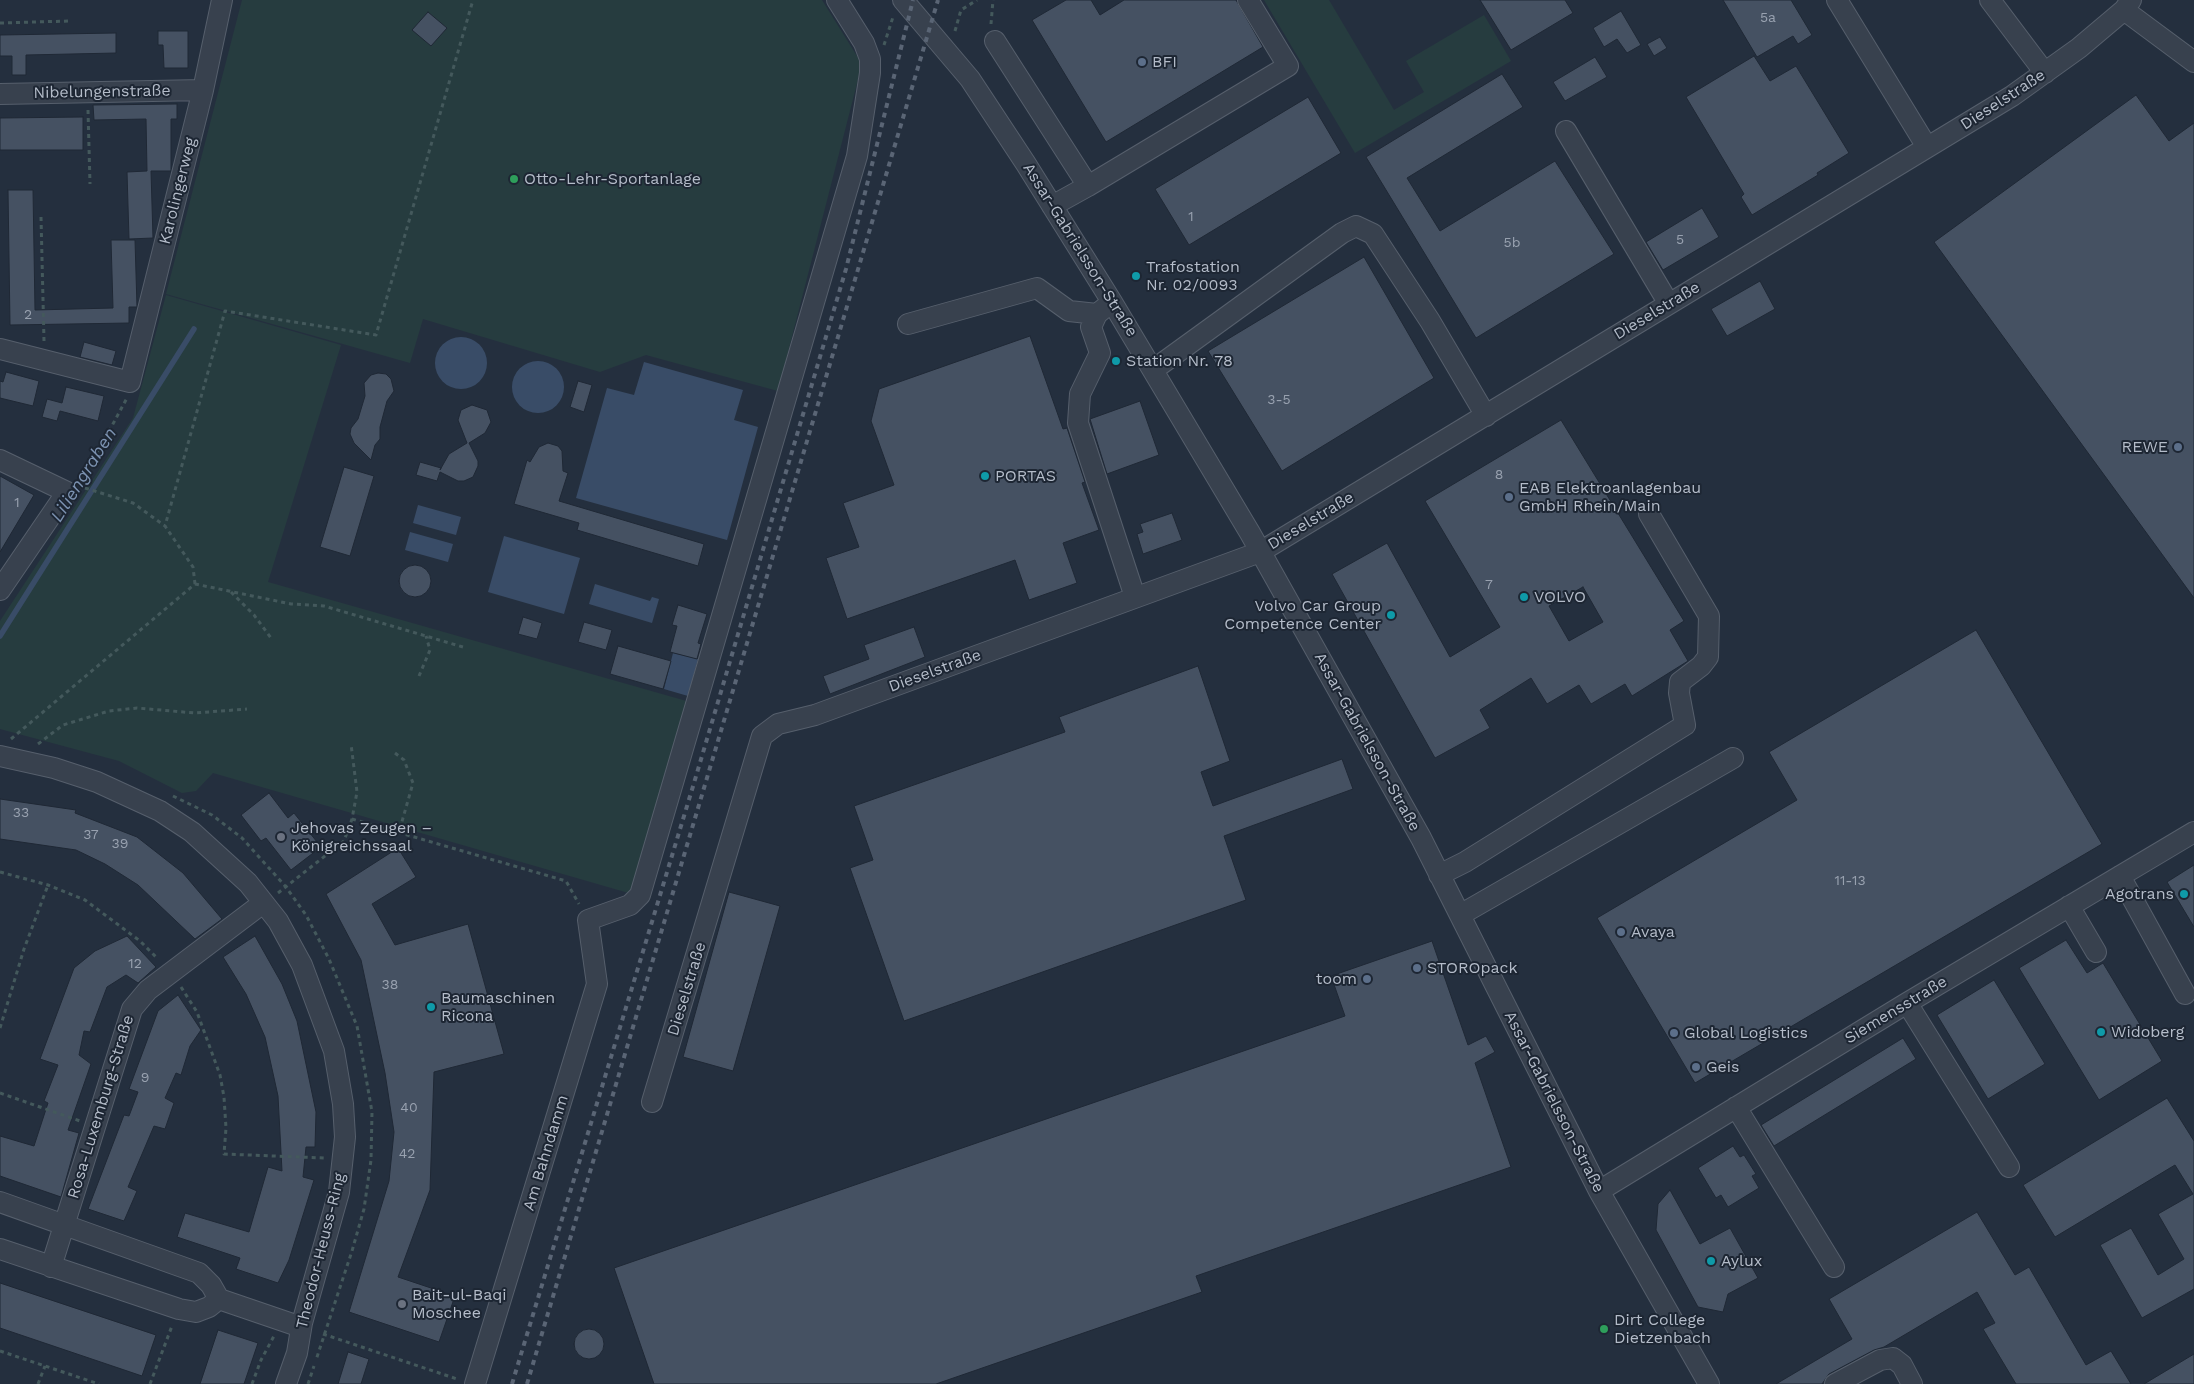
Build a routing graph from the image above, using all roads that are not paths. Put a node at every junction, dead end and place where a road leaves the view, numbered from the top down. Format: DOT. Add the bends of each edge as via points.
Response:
graph roads {
  1 [pos="222,0"];
  2 [pos="837,0"];
  3 [pos="903,0"];
  4 [pos="1248,0"];
  5 [pos="1836,0"];
  6 [pos="1990,0"];
  7 [pos="2127,5"];
  8 [pos="995,41"];
  9 [pos="2194,62"];
  10 [pos="2045,73"];
  11 [pos="203,90"];
  12 [pos="0,94"];
  13 [pos="1566,131"];
  14 [pos="1927,147"];
  15 [pos="1088,186"];
  16 [pos="1052,206"];
  17 [pos="1669,304"];
  18 [pos="1105,308"];
  19 [pos="908,324"];
  20 [pos="0,349"];
  21 [pos="1153,370"];
  22 [pos="1486,416"];
  23 [pos="0,460"];
  24 [pos="1649,514"];
  25 [pos="1260,552"];
  26 [pos="0,590"];
  27 [pos="1134,598"];
  28 [pos="3,750"];
  29 [pos="1733,758"];
  30 [pos="2194,832"];
  31 [pos="1440,875"];
  32 [pos="2120,876"];
  33 [pos="263,903"];
  34 [pos="2069,906"];
  35 [pos="1460,915"];
  36 [pos="2096,952"];
  37 [pos="2185,994"];
  38 [pos="1907,1002"];
  39 [pos="652,1102"];
  40 [pos="1736,1107"];
  41 [pos="2009,1167"];
  42 [pos="1599,1191"];
  43 [pos="0,1202"];
  44 [pos="65,1224"];
  45 [pos="0,1249"];
  46 [pos="51,1267"];
  47 [pos="1834,1268"];
  48 [pos="219,1299"];
  49 [pos="292,1324"];
  50 [pos="469,1382"];
  51 [pos="286,1384"];
  52 [pos="1709,1384"];
  53 [pos="1835,1384"];
  54 [pos="1912,1384"];
  1 -- 11 [label="street, Karolingerweg"];
  2 -- 50 [label="street, Am Bahndamm" via="864,43 870,59 857,156 640,895 630,905 588,920 598,984"];
  3 -- 16 [label="street, Assar-Gabrielsson-Straße" via="970,79"];
  4 -- 15 [label="street" via="1288,66"];
  5 -- 14 [label="street"];
  6 -- 10 [label="street"];
  7 -- 9 [label="street"];
  7 -- 10 [label="street, Dieselstraße" via="2080,48"];
  8 -- 15 [label="street"];
  10 -- 14 [label="street, Dieselstraße"];
  11 -- 12 [label="street, Nibelungenstraße"];
  11 -- 20 [label="street, Karolingerweg" via="130,382"];
  13 -- 17 [label="street"];
  14 -- 17 [label="street, Dieselstraße"];
  15 -- 16 [label="street"];
  16 -- 18 [label="street, Assar-Gabrielsson-Straße"];
  17 -- 22 [label="street, Dieselstraße"];
  18 -- 19 [label="street" via="1069,311 1037,288"];
  18 -- 21 [label="street, Assar-Gabrielsson-Straße"];
  18 -- 27 [label="street" via="1090,327 1100,353 1080,394 1078,424"];
  21 -- 22 [label="street" via="1356,226 1373,234 1430,321"];
  21 -- 25 [label="street, Assar-Gabrielsson-Straße"];
  22 -- 25 [label="street, Dieselstraße"];
  23 -- 26 [label="street" via="67,492"];
  24 -- 31 [label="street" via="1709,616 1708,657 1680,682 1685,725"];
  25 -- 27 [label="street, Dieselstraße"];
  25 -- 31 [label="street, Assar-Gabrielsson-Straße"];
  27 -- 39 [label="street, Dieselstraße" via="815,715 778,724 762,736"];
  28 -- 33 [label="street, Theodor-Heuss-Ring" via="97,782 160,811 219,855"];
  29 -- 35 [label="street"];
  30 -- 32 [label="street, Siemensstraße"];
  31 -- 35 [label="street, Assar-Gabrielsson-Straße"];
  32 -- 34 [label="street, Siemensstraße"];
  32 -- 37 [label="street"];
  33 -- 44 [label="street, Rosa-Luxemburg-Straße" via="148,990 132,1009"];
  33 -- 49 [label="street, Theodor-Heuss-Ring" via="278,921 302,965 324,1020 334,1051 343,1104 344,1159 335,1208"];
  34 -- 36 [label="street"];
  34 -- 38 [label="street, Siemensstraße"];
  35 -- 42 [label="street, Assar-Gabrielsson-Straße"];
  38 -- 40 [label="street, Siemensstraße"];
  38 -- 41 [label="street"];
  40 -- 42 [label="street, Siemensstraße"];
  40 -- 47 [label="street"];
  42 -- 52 [label="street, Assar-Gabrielsson-Straße"];
  43 -- 44 [label="street"];
  44 -- 46 [label="street, Rosa-Luxemburg-Straße"];
  44 -- 48 [label="street" via="199,1273 212,1285"];
  45 -- 46 [label="street"];
  46 -- 48 [label="street" via="179,1309 196,1312"];
  48 -- 49 [label="street"];
  49 -- 51 [label="street, Theodor-Heuss-Ring" via="297,1353"];
  53 -- 54 [label="street" via="1874,1362 1893,1358 1902,1365"];
}
